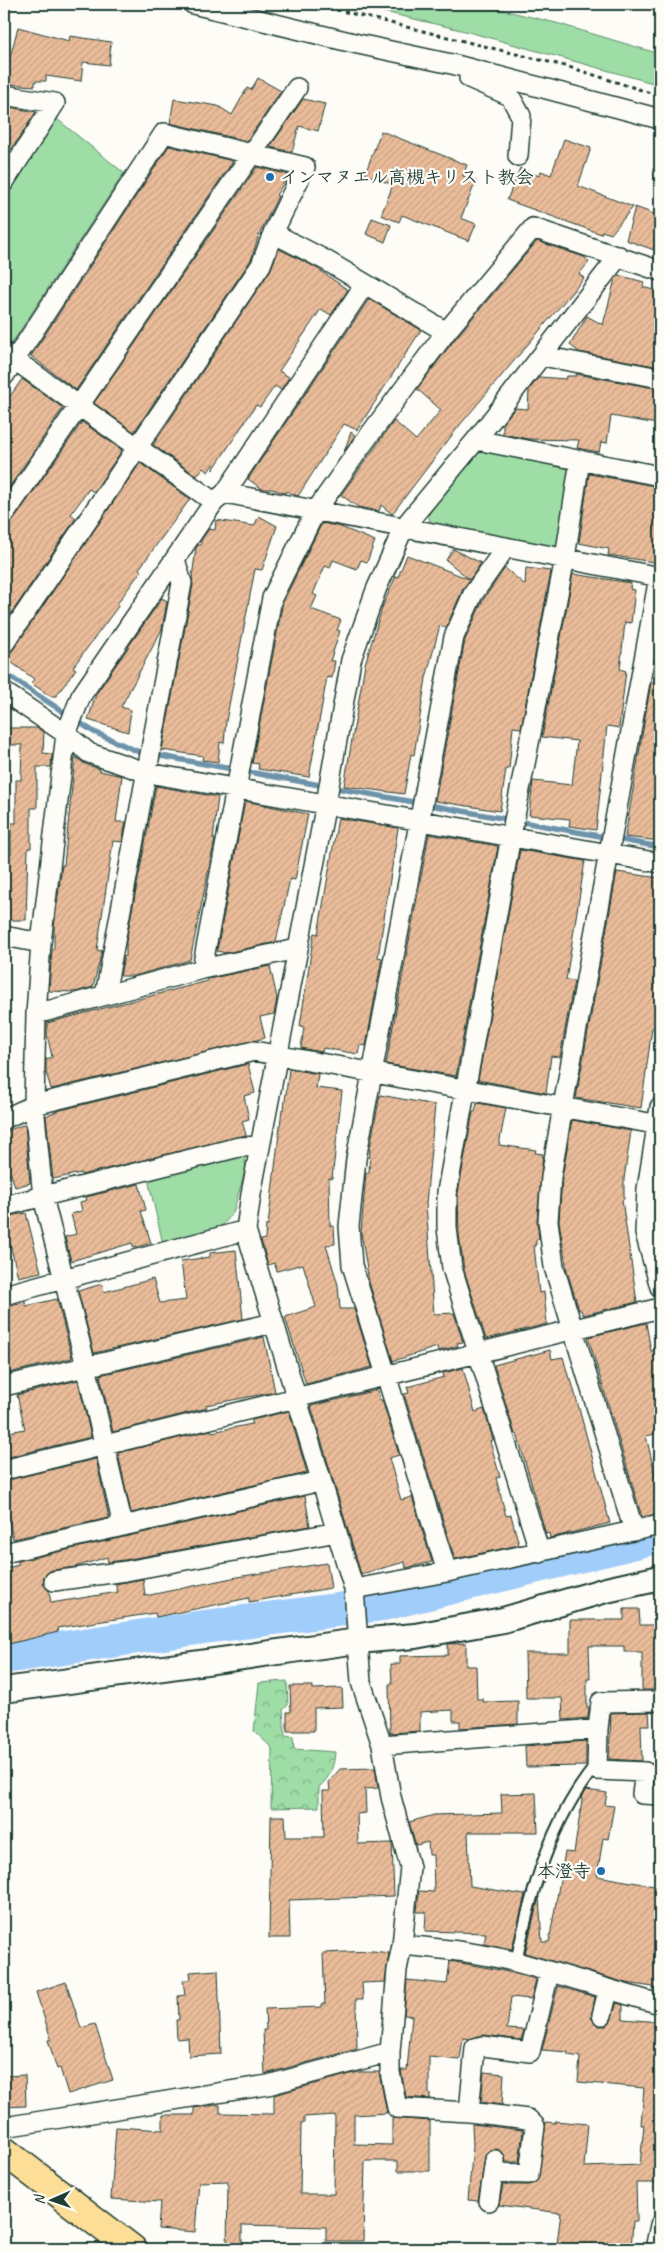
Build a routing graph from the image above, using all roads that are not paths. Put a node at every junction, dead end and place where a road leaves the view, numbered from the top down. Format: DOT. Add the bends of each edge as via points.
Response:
graph roads {
  1 [pos="193,4"];
  2 [pos="456,65"];
  3 [pos="297,88"];
  4 [pos="4,95"];
  5 [pos="660,119"];
  6 [pos="250,154"];
  7 [pos="518,156"];
  8 [pos="4,182"];
  9 [pos="273,233"];
  10 [pos="619,256"];
  11 [pos="660,271"];
  12 [pos="365,284"];
  13 [pos="446,332"];
  14 [pos="9,355"];
  15 [pos="542,356"];
  16 [pos="4,376"];
  17 [pos="660,378"];
  18 [pos="79,405"];
  19 [pos="476,440"];
  20 [pos="139,447"];
  21 [pos="580,460"];
  22 [pos="660,476"];
  23 [pos="220,497"];
  24 [pos="315,512"];
  25 [pos="4,515"];
  26 [pos="404,527"];
  27 [pos="506,547"];
  28 [pos="565,558"];
  29 [pos="175,559"];
  30 [pos="659,577"];
  31 [pos="4,644"];
  32 [pos="4,692"];
  33 [pos="66,734"];
  34 [pos="148,772"];
  35 [pos="236,788"];
  36 [pos="326,803"];
  37 [pos="420,820"];
  38 [pos="511,836"];
  39 [pos="607,853"];
  40 [pos="660,862"];
  41 [pos="4,936"];
  42 [pos="41,943"];
  43 [pos="296,949"];
  44 [pos="202,969"];
  45 [pos="105,995"];
  46 [pos="36,1014"];
  47 [pos="278,1054"];
  48 [pos="372,1071"];
  49 [pos="464,1088"];
  50 [pos="34,1105"];
  51 [pos="563,1106"];
  52 [pos="659,1118"];
  53 [pos="4,1119"];
  54 [pos="259,1146"];
  55 [pos="43,1197"];
  56 [pos="4,1206"];
  57 [pos="653,1212"];
  58 [pos="246,1230"];
  59 [pos="65,1280"];
  60 [pos="660,1287"];
  61 [pos="4,1295"];
  62 [pos="660,1308"];
  63 [pos="273,1323"];
  64 [pos="573,1330"];
  65 [pos="478,1354"];
  66 [pos="86,1366"];
  67 [pos="385,1377"];
  68 [pos="4,1386"];
  69 [pos="296,1399"];
  70 [pos="104,1446"];
  71 [pos="4,1470"];
  72 [pos="321,1481"];
  73 [pos="660,1525"];
  74 [pos="123,1526"];
  75 [pos="634,1531"];
  76 [pos="337,1532"];
  77 [pos="4,1553"];
  78 [pos="540,1553"];
  79 [pos="447,1572"];
  80 [pos="660,1578"];
  81 [pos="54,1581"];
  82 [pos="354,1589"];
  83 [pos="358,1640"];
  84 [pos="4,1690"];
  85 [pos="660,1701"];
  86 [pos="598,1729"];
  87 [pos="382,1745"];
  88 [pos="598,1764"];
  89 [pos="660,1795"];
  90 [pos="402,1945"];
  91 [pos="516,1962"];
  92 [pos="549,1973"];
  93 [pos="608,1991"];
  94 [pos="660,2004"];
  95 [pos="602,2015"];
  96 [pos="390,2052"];
  97 [pos="469,2112"];
  98 [pos="4,2127"];
  99 [pos="4,2151"];
  100 [pos="489,2201"];
  101 [pos="660,2225"];
  102 [pos="132,2249"];
  103 [pos="655,2249"];
  1 -- 2 [label="street"];
  2 -- 5 [label="street"];
  2 -- 7 [label="street" via="462,75 510,96 521,116"];
  3 -- 6 [label="street"];
  4 -- 8 [label="street" via="56,103"];
  6 -- 9 [label="street" via="305,167"];
  6 -- 14 [label="street" via="164,133"];
  6 -- 18 [label="street"];
  9 -- 12 [label="street"];
  9 -- 20 [label="street" via="261,265"];
  10 -- 11 [label="street"];
  10 -- 13 [label="street" via="533,228"];
  10 -- 15 [label="street"];
  12 -- 13 [label="street"];
  12 -- 23 [label="street"];
  13 -- 24 [label="street"];
  14 -- 16 [label="street"];
  14 -- 18 [label="street"];
  15 -- 17 [label="street"];
  15 -- 19 [label="street"];
  18 -- 20 [label="street"];
  18 -- 25 [label="street"];
  19 -- 21 [label="street"];
  19 -- 26 [label="street"];
  20 -- 23 [label="street"];
  20 -- 31 [label="street"];
  21 -- 22 [label="street"];
  21 -- 28 [label="street"];
  23 -- 24 [label="street"];
  23 -- 29 [label="street"];
  24 -- 26 [label="street"];
  24 -- 35 [label="street" via="272,598"];
  26 -- 27 [label="street"];
  26 -- 36 [label="street" via="376,590 351,660"];
  27 -- 28 [label="street"];
  27 -- 37 [label="street" via="473,594 454,637"];
  28 -- 30 [label="street"];
  28 -- 38 [label="street"];
  29 -- 33 [label="street" via="81,696"];
  29 -- 34 [label="street" via="182,583"];
  30 -- 39 [label="street"];
  32 -- 33 [label="street"];
  33 -- 34 [label="street" via="89,753"];
  33 -- 42 [label="street"];
  34 -- 35 [label="street"];
  34 -- 45 [label="street"];
  35 -- 36 [label="street"];
  35 -- 44 [label="street"];
  36 -- 37 [label="street"];
  36 -- 43 [label="street"];
  37 -- 38 [label="street"];
  37 -- 48 [label="street"];
  38 -- 39 [label="street"];
  38 -- 49 [label="street"];
  39 -- 40 [label="street"];
  39 -- 51 [label="street"];
  41 -- 42 [label="street"];
  42 -- 46 [label="street"];
  43 -- 44 [label="street"];
  43 -- 47 [label="street"];
  44 -- 45 [label="street"];
  45 -- 46 [label="street"];
  46 -- 50 [label="street"];
  47 -- 48 [label="street"];
  47 -- 50 [label="street" via="254,1051"];
  47 -- 54 [label="street"];
  48 -- 49 [label="street"];
  48 -- 67 [label="street" via="356,1159 349,1226 352,1265"];
  49 -- 51 [label="street"];
  49 -- 65 [label="street" via="447,1192 447,1228 452,1268"];
  50 -- 53 [label="street"];
  50 -- 55 [label="street"];
  51 -- 52 [label="street"];
  51 -- 64 [label="street" via="551,1177 548,1221 554,1267"];
  52 -- 57 [label="street" via="647,1189"];
  54 -- 55 [label="street" via="239,1147"];
  54 -- 58 [label="street"];
  55 -- 56 [label="street"];
  55 -- 59 [label="street"];
  57 -- 60 [label="street" via="645,1233"];
  58 -- 59 [label="street"];
  58 -- 63 [label="street"];
  59 -- 61 [label="street"];
  59 -- 66 [label="street"];
  62 -- 64 [label="street"];
  63 -- 66 [label="street"];
  63 -- 69 [label="street"];
  64 -- 65 [label="street"];
  64 -- 75 [label="street"];
  65 -- 67 [label="street"];
  65 -- 78 [label="street"];
  66 -- 68 [label="street"];
  66 -- 70 [label="street"];
  67 -- 69 [label="street"];
  67 -- 79 [label="street"];
  69 -- 70 [label="street"];
  69 -- 72 [label="street"];
  70 -- 71 [label="street"];
  70 -- 74 [label="street"];
  72 -- 74 [label="street"];
  72 -- 76 [label="street"];
  73 -- 75 [label="street"];
  74 -- 77 [label="street"];
  75 -- 78 [label="street"];
  76 -- 81 [label="street"];
  76 -- 82 [label="street"];
  78 -- 79 [label="street"];
  79 -- 82 [label="street"];
  80 -- 83 [label="street" via="503,1620 415,1636"];
  82 -- 83 [label="street"];
  83 -- 84 [label="street"];
  83 -- 87 [label="street" via="361,1682"];
  85 -- 86 [label="street" via="602,1702"];
  86 -- 87 [label="street"];
  86 -- 88 [label="street"];
  87 -- 90 [label="street" via="391,1797 410,1867"];
  88 -- 89 [label="street" via="597,1770 645,1772 642,1794"];
  88 -- 91 [label="lane" via="578,1787 542,1864 529,1902"];
  90 -- 91 [label="street" via="471,1952"];
  90 -- 96 [label="street"];
  91 -- 92 [label="street"];
  92 -- 93 [label="street"];
  92 -- 97 [label="street" via="530,2052 483,2046 475,2048"];
  93 -- 94 [label="street"];
  93 -- 95 [label="street"];
  96 -- 97 [label="street" via="397,2108"];
  96 -- 98 [label="street" via="268,2085"];
  97 -- 100 [label="street" via="528,2119 535,2126 529,2174 494,2167"];
  99 -- 102 [label="highway"];
  101 -- 103 [label="street"];
}
